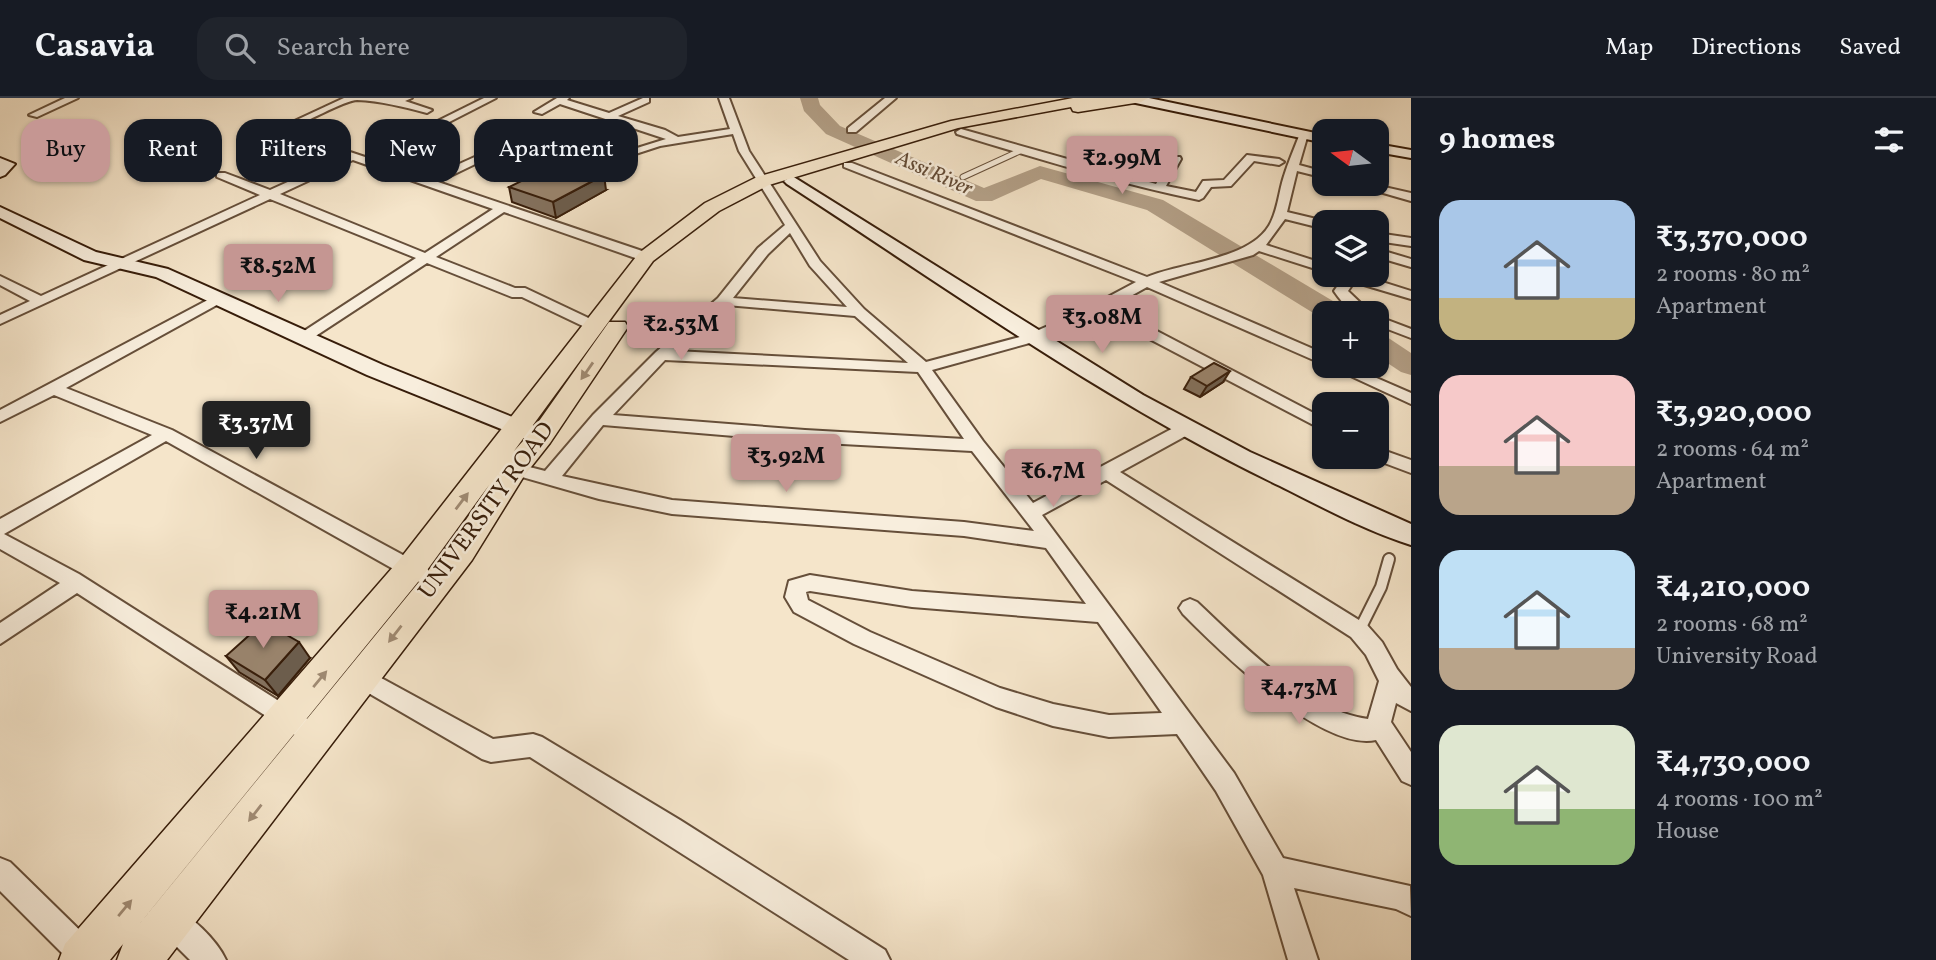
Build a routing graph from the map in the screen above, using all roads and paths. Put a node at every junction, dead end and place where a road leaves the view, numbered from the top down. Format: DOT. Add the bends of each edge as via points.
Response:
graph roads {
  1 [pos="73,98"];
  2 [pos="352,98"];
  3 [pos="359,98"];
  4 [pos="407,98"];
  5 [pos="491,98"];
  6 [pos="724,98"];
  7 [pos="891,98"];
  8 [pos="1097,98"];
  9 [pos="1136,98"];
  10 [pos="561,100"];
  11 [pos="646,100"];
  12 [pos="394,101"];
  13 [pos="594,103"];
  14 [pos="582,108"];
  15 [pos="539,112"];
  16 [pos="34,115"];
  17 [pos="415,116"];
  18 [pos="610,116"];
  19 [pos="735,131"];
  20 [pos="961,132"];
  21 [pos="1304,136"];
  22 [pos="1312,137"];
  23 [pos="676,140"];
  24 [pos="1022,150"];
  25 [pos="1390,150"];
  26 [pos="858,151"];
  27 [pos="1411,153"];
  28 [pos="359,159"];
  29 [pos="1176,159"];
  30 [pos="0,162"];
  31 [pos="1279,162"];
  32 [pos="1292,167"];
  33 [pos="0,172"];
  34 [pos="1312,172"];
  35 [pos="222,175"];
  36 [pos="963,177"];
  37 [pos="428,183"];
  38 [pos="774,184"];
  39 [pos="1159,188"];
  40 [pos="1390,192"];
  41 [pos="269,194"];
  42 [pos="1411,197"];
  43 [pos="504,207"];
  44 [pos="0,212"];
  45 [pos="1283,215"];
  46 [pos="1312,222"];
  47 [pos="792,225"];
  48 [pos="1389,239"];
  49 [pos="1411,242"];
  50 [pos="1246,252"];
  51 [pos="426,256"];
  52 [pos="646,257"];
  53 [pos="1389,257"];
  54 [pos="1411,263"];
  55 [pos="120,264"];
  56 [pos="1312,264"];
  57 [pos="0,280"];
  58 [pos="1147,282"];
  59 [pos="1343,287"];
  60 [pos="1386,287"];
  61 [pos="1411,295"];
  62 [pos="219,298"];
  63 [pos="41,301"];
  64 [pos="723,301"];
  65 [pos="1349,301"];
  66 [pos="1100,307"];
  67 [pos="859,312"];
  68 [pos="0,320"];
  69 [pos="1389,325"];
  70 [pos="594,326"];
  71 [pos="1411,334"];
  72 [pos="303,338"];
  73 [pos="1032,338"];
  74 [pos="1312,354"];
  75 [pos="661,355"];
  76 [pos="923,368"];
  77 [pos="1364,378"];
  78 [pos="52,388"];
  79 [pos="1411,399"];
  80 [pos="0,417"];
  81 [pos="599,419"];
  82 [pos="1312,419"];
  83 [pos="1185,429"];
  84 [pos="530,432"];
  85 [pos="166,434"];
  86 [pos="976,444"];
  87 [pos="1389,459"];
  88 [pos="1411,467"];
  89 [pos="514,469"];
  90 [pos="1107,472"];
  91 [pos="549,479"];
  92 [pos="1031,513"];
  93 [pos="0,528"];
  94 [pos="1411,535"];
  95 [pos="0,540"];
  96 [pos="1052,541"];
  97 [pos="1390,559"];
  98 [pos="424,575"];
  99 [pos="76,583"];
  100 [pos="1190,608"];
  101 [pos="1102,614"];
  102 [pos="1359,631"];
  103 [pos="0,635"];
  104 [pos="361,677"];
  105 [pos="1390,682"];
  106 [pos="1411,701"];
  107 [pos="287,719"];
  108 [pos="1183,723"];
  109 [pos="1379,724"];
  110 [pos="315,737"];
  111 [pos="1411,773"];
  112 [pos="1275,870"];
  113 [pos="0,872"];
  114 [pos="1411,902"];
  115 [pos="170,920"];
  116 [pos="85,958"];
  117 [pos="139,960"];
  118 [pos="211,960"];
  119 [pos="874,960"];
  120 [pos="1303,960"];
  1 -- 16 [label="street"];
  2 -- 28 [label="street" via="277,130"];
  3 -- 12 [label="street"];
  4 -- 12 [label="street"];
  5 -- 28 [label="street"];
  6 -- 19 [label="street"];
  7 -- 26 [label="street"];
  8 -- 26 [label="main road" via="956,124"];
  9 -- 20 [label="main road, UNIVERSITY ROAD"];
  9 -- 21 [label="street"];
  10 -- 14 [label="street"];
  10 -- 15 [label="street"];
  11 -- 18 [label="street"];
  12 -- 17 [label="street" via="431,109"];
  13 -- 14 [label="street"];
  14 -- 18 [label="street"];
  18 -- 23 [label="street"];
  19 -- 23 [label="street"];
  19 -- 38 [label="street"];
  20 -- 24 [label="street"];
  20 -- 26 [label="main road, UNIVERSITY ROAD" via="897,150"];
  21 -- 22 [label="street"];
  21 -- 32 [label="street"];
  23 -- 37 [label="street" via="577,170 497,150"];
  24 -- 36 [label="lane"];
  24 -- 39 [label="street"];
  25 -- 27 [label="street"];
  26 -- 38 [label="main road, UNIVERSITY ROAD"];
  26 -- 58 [label="street"];
  28 -- 37 [label="street"];
  28 -- 41 [label="street"];
  29 -- 39 [label="street"];
  30 -- 33 [label="street" via="8,164"];
  31 -- 39 [label="street" via="1251,157 1227,184 1207,183 1199,196"];
  32 -- 34 [label="street"];
  32 -- 45 [label="street"];
  35 -- 41 [label="street"];
  37 -- 43 [label="street"];
  38 -- 47 [label="street"];
  38 -- 52 [label="main road" via="712,207"];
  38 -- 73 [label="street"];
  38 -- 84 [label="main road, UNIVERSITY ROAD, one-way" via="711,218 671,254"];
  40 -- 42 [label="street"];
  41 -- 51 [label="street"];
  41 -- 55 [label="street"];
  43 -- 51 [label="street"];
  43 -- 52 [label="street"];
  44 -- 55 [label="street" via="90,256"];
  45 -- 46 [label="street"];
  45 -- 50 [label="street"];
  47 -- 64 [label="street" via="763,251"];
  47 -- 67 [label="street" via="815,262"];
  48 -- 49 [label="street"];
  50 -- 56 [label="street"];
  50 -- 58 [label="street"];
  51 -- 70 [label="street"];
  51 -- 72 [label="street"];
  52 -- 70 [label="main road"];
  53 -- 54 [label="street"];
  55 -- 62 [label="street" via="162,273"];
  55 -- 63 [label="street"];
  57 -- 63 [label="street"];
  58 -- 66 [label="street"];
  58 -- 74 [label="street"];
  59 -- 65 [label="street" via="1343,296"];
  60 -- 61 [label="street"];
  62 -- 72 [label="street"];
  62 -- 78 [label="street"];
  63 -- 68 [label="street"];
  64 -- 67 [label="street"];
  64 -- 75 [label="street"];
  66 -- 73 [label="street"];
  66 -- 82 [label="street"];
  67 -- 76 [label="street"];
  69 -- 71 [label="street"];
  70 -- 84 [label="main road"];
  72 -- 84 [label="street"];
  73 -- 76 [label="street"];
  73 -- 83 [label="street"];
  75 -- 76 [label="street"];
  75 -- 81 [label="street"];
  76 -- 86 [label="street"];
  77 -- 79 [label="street"];
  78 -- 80 [label="street"];
  78 -- 85 [label="street"];
  81 -- 86 [label="street" via="779,435"];
  81 -- 91 [label="street"];
  83 -- 90 [label="street"];
  83 -- 94 [label="street"];
  84 -- 89 [label="main road, UNIVERSITY ROAD"];
  98 -- 84 [label="main road, one-way"];
  85 -- 93 [label="street"];
  85 -- 98 [label="street"];
  86 -- 92 [label="street"];
  87 -- 88 [label="street"];
  89 -- 91 [label="street"];
  89 -- 98 [label="main road, UNIVERSITY ROAD" via="461,551"];
  90 -- 92 [label="street"];
  90 -- 102 [label="street"];
  91 -- 96 [label="street" via="672,507 964,529"];
  92 -- 96 [label="street"];
  95 -- 99 [label="street"];
  96 -- 101 [label="street"];
  97 -- 102 [label="lane"];
  98 -- 104 [label="main road, UNIVERSITY ROAD, one-way"];
  107 -- 98 [label="main road, one-way"];
  99 -- 103 [label="street"];
  99 -- 107 [label="street"];
  100 -- 109 [label="street" via="1239,655 1320,713 1363,730"];
  101 -- 108 [label="street"];
  101 -- 108 [label="street" via="912,599 810,583 796,587 795,597 801,606 862,638 1041,712 1109,726"];
  102 -- 105 [label="street" via="1379,654"];
  104 -- 110 [label="main road, UNIVERSITY ROAD"];
  104 -- 119 [label="street" via="491,751 533,745"];
  105 -- 106 [label="street"];
  105 -- 109 [label="street"];
  107 -- 110 [label="street"];
  116 -- 107 [label="main road, one-way"];
  108 -- 112 [label="street" via="1225,782"];
  109 -- 111 [label="street"];
  110 -- 115 [label="main road, UNIVERSITY ROAD, one-way"];
  112 -- 114 [label="street"];
  112 -- 120 [label="street"];
  113 -- 116 [label="street"];
  115 -- 117 [label="main road, UNIVERSITY ROAD"];
  115 -- 118 [label="street"];
}
